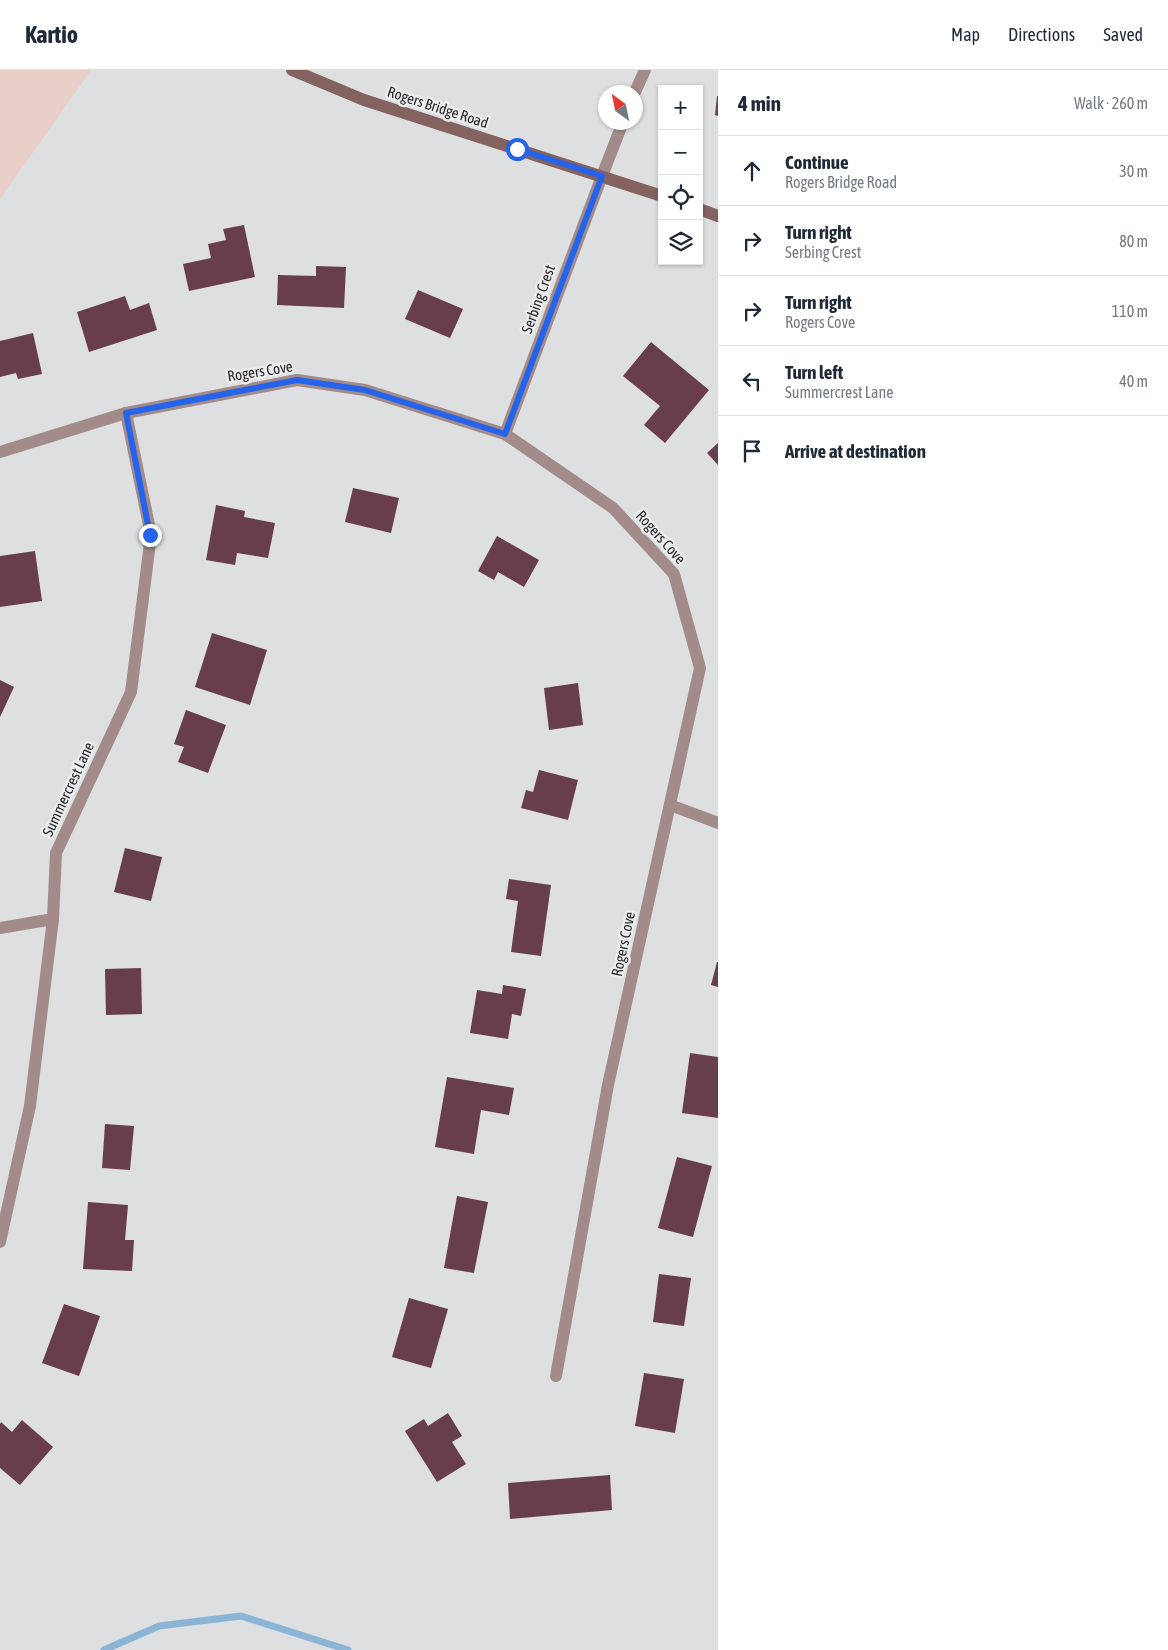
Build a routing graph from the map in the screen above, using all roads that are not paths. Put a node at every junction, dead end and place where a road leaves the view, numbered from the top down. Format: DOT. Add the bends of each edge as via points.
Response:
graph roads {
  1 [pos="292,70"];
  2 [pos="645,70"];
  3 [pos="639,85"];
  4 [pos="620,130"];
  5 [pos="602,176"];
  6 [pos="658,195"];
  7 [pos="703,210"];
  8 [pos="718,216"];
  9 [pos="126,413"];
  10 [pos="505,434"];
  11 [pos="0,452"];
  12 [pos="670,805"];
  13 [pos="718,823"];
  14 [pos="53,919"];
  15 [pos="0,928"];
  16 [pos="0,1242"];
  17 [pos="556,1376"];
  1 -- 5 [label="street, Rogers Bridge Road" via="364,100"];
  2 -- 3 [label="street"];
  4 -- 5 [label="street, Serbing Crest"];
  5 -- 6 [label="street, Rogers Bridge Road"];
  5 -- 10 [label="street, Serbing Crest"];
  7 -- 8 [label="street"];
  9 -- 10 [label="street, Rogers Cove" via="297,380 365,390"];
  9 -- 11 [label="street, Rogers Cove"];
  9 -- 14 [label="street, Summercrest Lane" via="150,535 131,692 56,853"];
  10 -- 12 [label="street, Rogers Cove" via="613,508 674,574 700,668"];
  12 -- 13 [label="street"];
  12 -- 17 [label="street, Rogers Cove" via="608,1085"];
  14 -- 15 [label="street"];
  14 -- 16 [label="street, Summercrest Lane" via="30,1106"];
}
